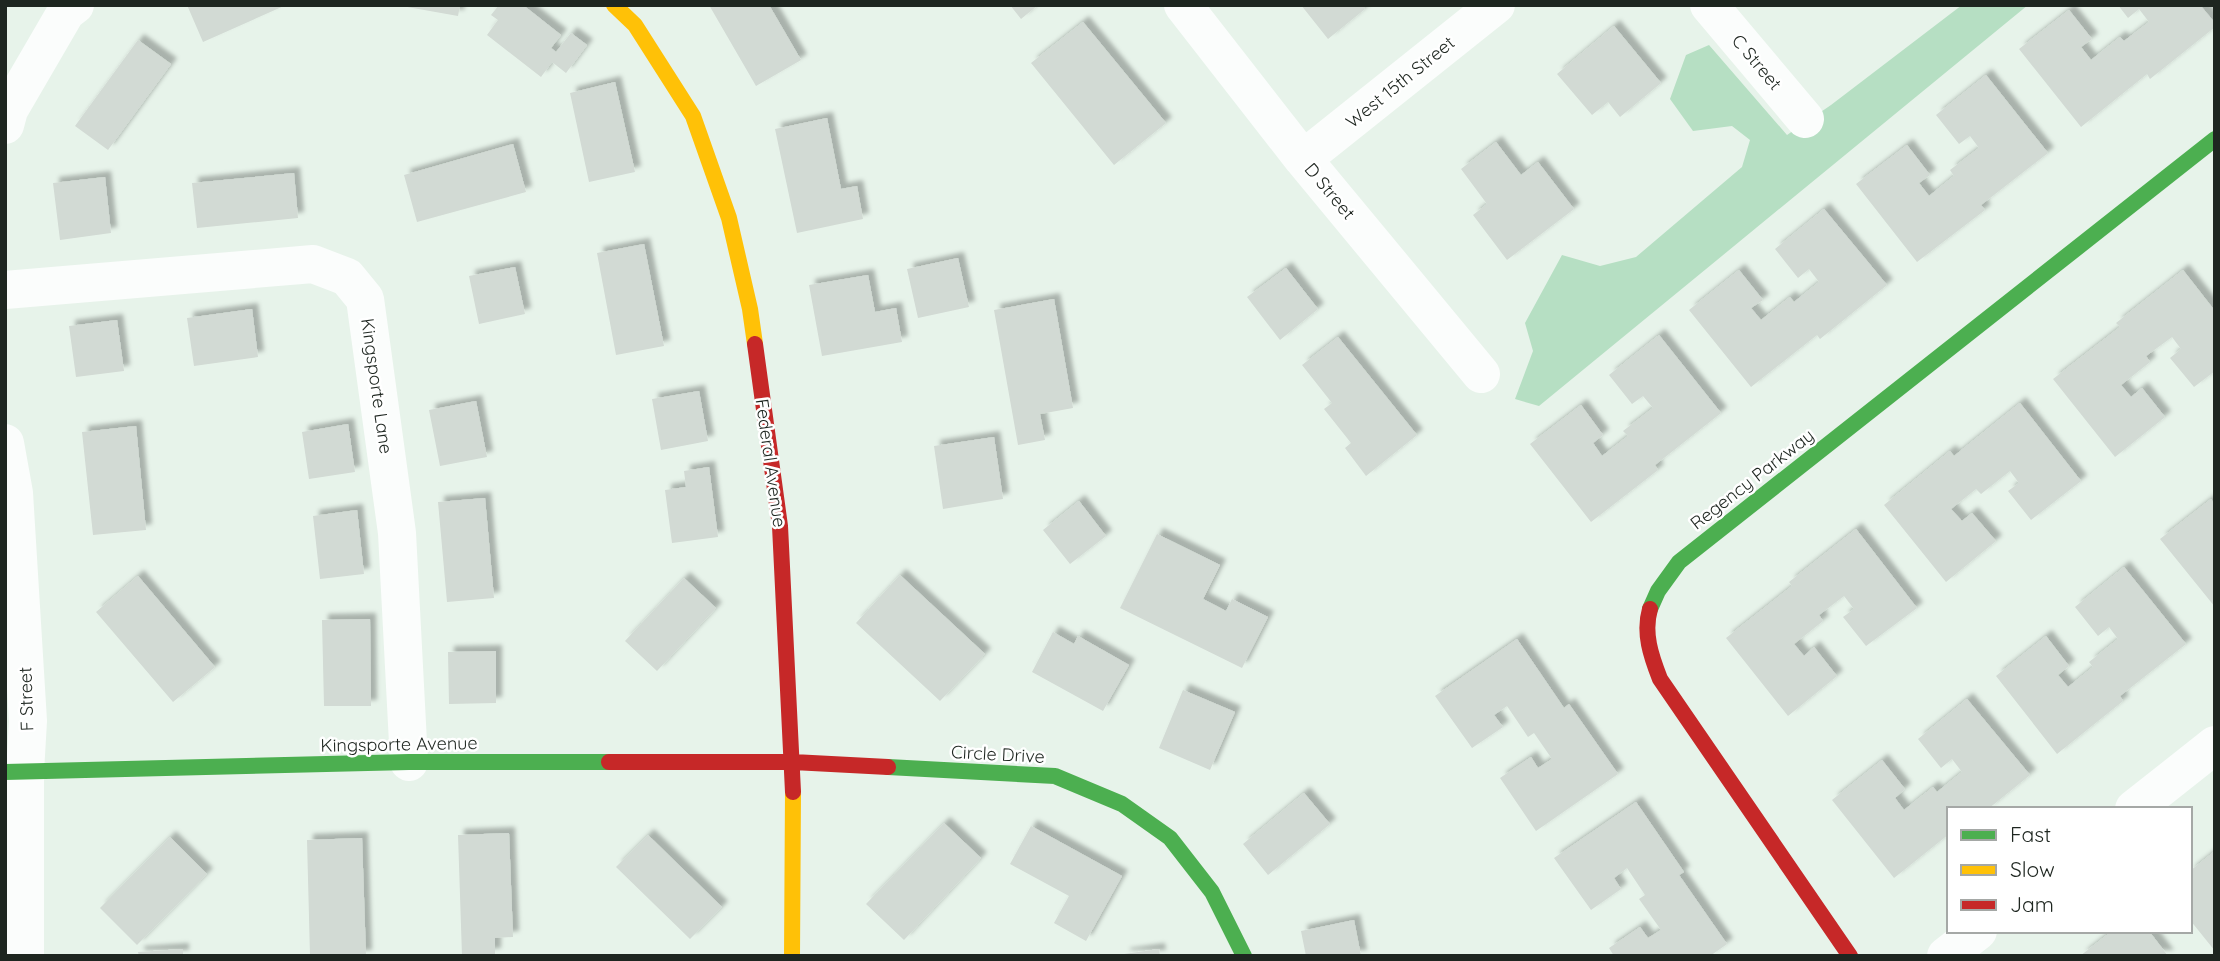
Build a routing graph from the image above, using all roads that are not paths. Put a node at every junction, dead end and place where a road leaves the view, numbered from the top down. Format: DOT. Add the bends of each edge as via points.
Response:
graph roads {
  1 [pos="614,5"];
  2 [pos="1183,5"];
  3 [pos="1496,5"];
  4 [pos="1709,5"];
  5 [pos="66,7"];
  6 [pos="1805,120"];
  7 [pos="5,125"];
  8 [pos="2215,139"];
  9 [pos="1303,159"];
  10 [pos="5,290"];
  11 [pos="1481,374"];
  12 [pos="5,443"];
  13 [pos="2215,746"];
  14 [pos="409,762"];
  15 [pos="793,762"];
  16 [pos="15,772"];
  17 [pos="2137,807"];
  18 [pos="1975,933"];
  19 [pos="25,956"];
  20 [pos="792,956"];
  21 [pos="1244,956"];
  22 [pos="1850,956"];
  23 [pos="1946,956"];
  1 -- 15 [label="street, Federal Avenue" via="635,25 693,116 729,218 750,309 780,526"];
  2 -- 9 [label="street, D Street"];
  3 -- 9 [label="street, West 15th Street"];
  4 -- 6 [label="street, C Street"];
  5 -- 7 [label="street"];
  8 -- 22 [label="street, Regency Parkway" via="1679,562 1655,591 1646,618 1647,650 1660,679"];
  9 -- 11 [label="street, D Street"];
  10 -- 14 [label="street, Kingsporte Lane" via="313,264 347,277 365,299 397,533"];
  12 -- 16 [label="street, F Street" via="14,493 29,721"];
  13 -- 17 [label="street"];
  14 -- 15 [label="street, Kingsporte Avenue"];
  14 -- 16 [label="street, Kingsporte Avenue"];
  15 -- 20 [label="street, Federal Avenue"];
  15 -- 21 [label="street, Circle Drive" via="1055,776 1122,804 1170,838 1212,892"];
  16 -- 19 [label="street, F Street"];
  18 -- 23 [label="street"];
}
